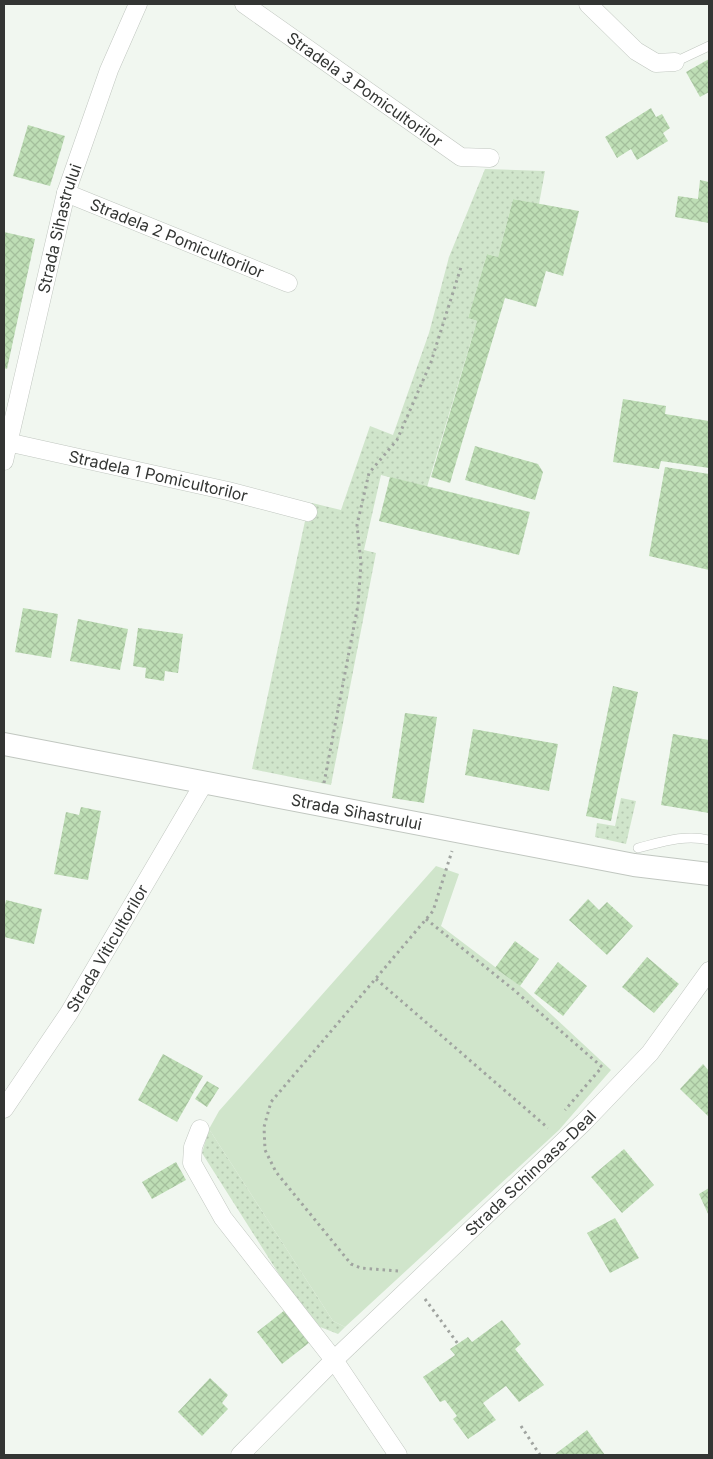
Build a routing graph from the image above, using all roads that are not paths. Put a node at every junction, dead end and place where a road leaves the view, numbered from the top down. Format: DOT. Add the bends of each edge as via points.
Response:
graph roads {
  1 [pos="138,4"];
  2 [pos="244,4"];
  3 [pos="588,4"];
  4 [pos="709,46"];
  5 [pos="675,62"];
  6 [pos="490,158"];
  7 [pos="66,193"];
  8 [pos="288,283"];
  9 [pos="7,442"];
  10 [pos="4,461"];
  11 [pos="308,512"];
  12 [pos="4,744"];
  13 [pos="204,783"];
  14 [pos="709,840"];
  15 [pos="638,848"];
  16 [pos="709,874"];
  17 [pos="709,971"];
  18 [pos="4,1109"];
  19 [pos="200,1129"];
  20 [pos="334,1360"];
  21 [pos="240,1455"];
  22 [pos="398,1455"];
  1 -- 7 [label="street, Strada Sihastrului" via="109,70"];
  2 -- 6 [label="street, Stradela 3 Pomicultorilor" via="461,157"];
  3 -- 5 [label="street" via="636,51 656,63"];
  4 -- 5 [label="lane"];
  7 -- 8 [label="street, Stradela 2 Pomicultorilor"];
  7 -- 9 [label="street, Strada Sihastrului"];
  9 -- 10 [label="street, Strada Sihastrului"];
  9 -- 11 [label="street, Stradela 1 Pomicultorilor"];
  12 -- 13 [label="street, Strada Sihastrului"];
  13 -- 16 [label="street, Strada Sihastrului" via="634,865"];
  13 -- 18 [label="street, Strada Viticultorilor" via="69,1013"];
  14 -- 15 [label="lane" via="697,837 674,839"];
  17 -- 20 [label="street, Strada Schinoasa-Deal" via="650,1053 584,1122"];
  19 -- 20 [label="street" via="193,1147 192,1163 223,1218"];
  20 -- 21 [label="street, Strada Schinoasa-Deal"];
  20 -- 22 [label="street"];
}
